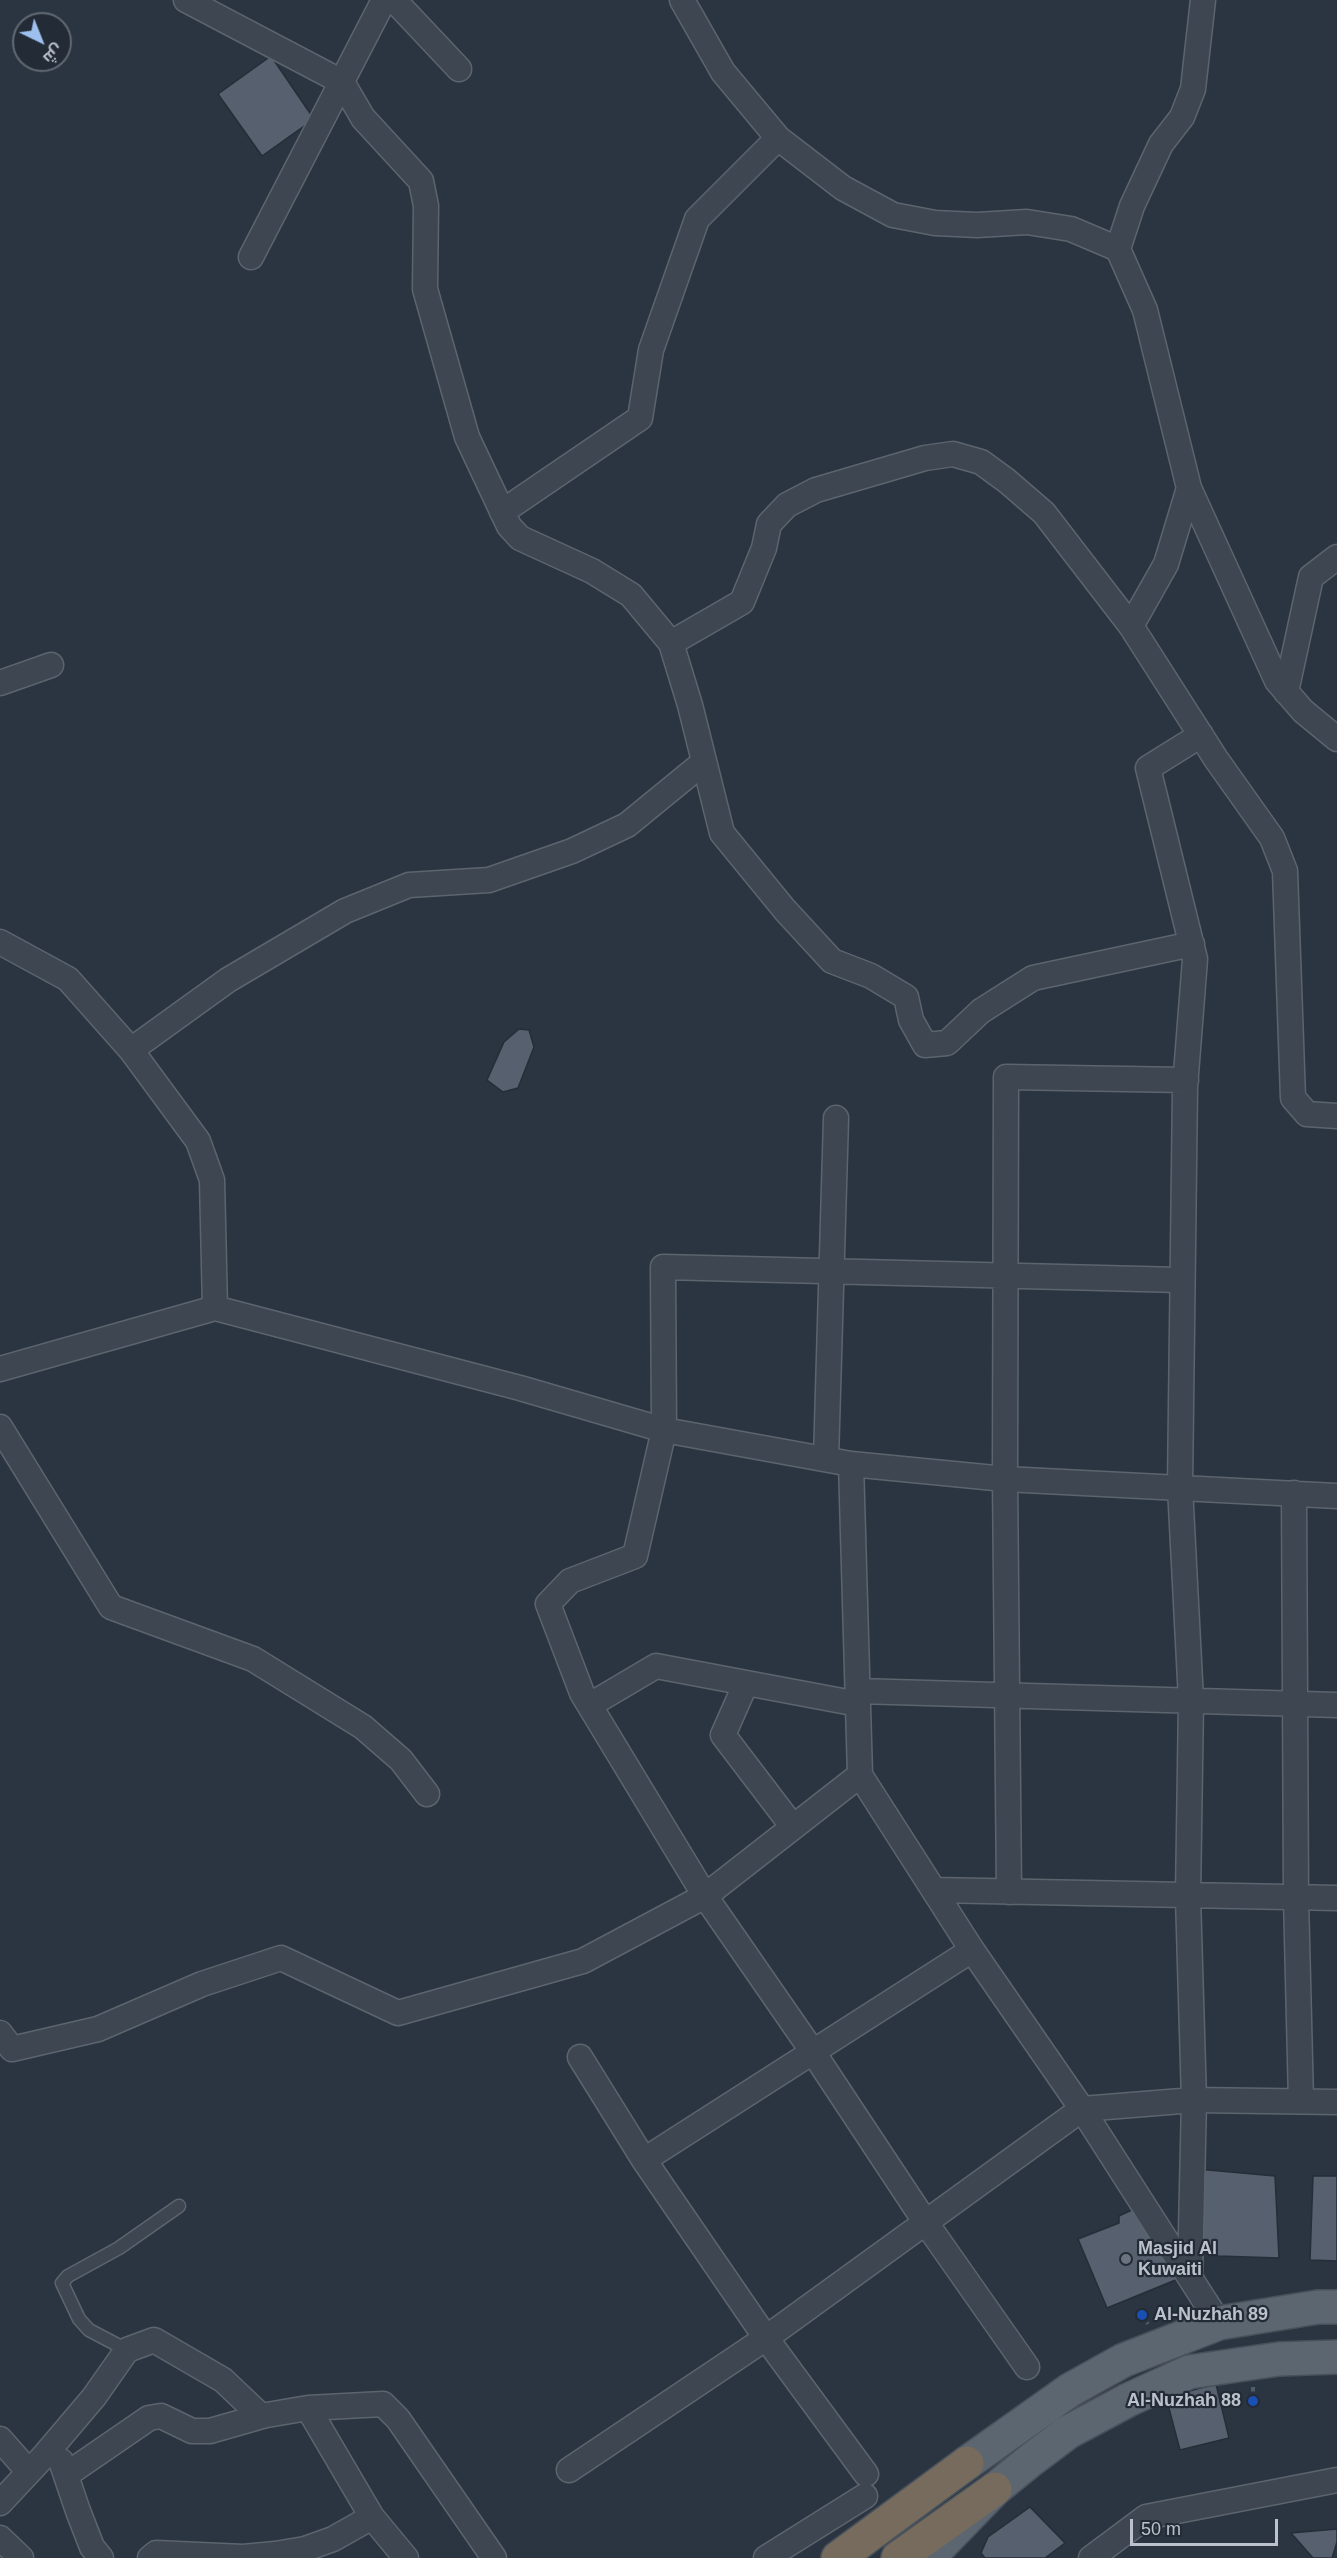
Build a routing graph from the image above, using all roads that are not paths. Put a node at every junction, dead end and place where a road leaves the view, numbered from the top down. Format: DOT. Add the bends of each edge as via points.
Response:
graph roads {
  1 [pos="186,0"];
  2 [pos="384,0"];
  3 [pos="394,0"];
  4 [pos="682,0"];
  5 [pos="1203,0"];
  6 [pos="459,69"];
  7 [pos="342,82"];
  8 [pos="778,138"];
  9 [pos="1118,249"];
  10 [pos="251,258"];
  11 [pos="1189,488"];
  12 [pos="502,512"];
  13 [pos="1337,557"];
  14 [pos="1131,626"];
  15 [pos="671,643"];
  16 [pos="51,665"];
  17 [pos="0,683"];
  18 [pos="1286,692"];
  19 [pos="1202,735"];
  20 [pos="1337,739"];
  21 [pos="704,762"];
  22 [pos="0,943"];
  23 [pos="1192,944"];
  24 [pos="131,1050"];
  25 [pos="1186,1080"];
  26 [pos="1337,1116"];
  27 [pos="836,1118"];
  28 [pos="831,1271"];
  29 [pos="1005,1275"];
  30 [pos="1181,1280"];
  31 [pos="214,1308"];
  32 [pos="0,1369"];
  33 [pos="0,1427"];
  34 [pos="664,1430"];
  35 [pos="826,1459"];
  36 [pos="851,1464"];
  37 [pos="1005,1479"];
  38 [pos="1180,1487"];
  39 [pos="1294,1493"];
  40 [pos="1337,1496"];
  41 [pos="746,1683"];
  42 [pos="1007,1695"];
  43 [pos="858,1697"];
  44 [pos="1191,1701"];
  45 [pos="1295,1704"];
  46 [pos="590,1705"];
  47 [pos="1337,1705"];
  48 [pos="860,1774"];
  49 [pos="427,1794"];
  50 [pos="794,1827"];
  51 [pos="934,1890"];
  52 [pos="1009,1892"];
  53 [pos="705,1896"];
  54 [pos="1188,1897"];
  55 [pos="1296,1898"];
  56 [pos="1337,1898"];
  57 [pos="972,1950"];
  58 [pos="4,2045"];
  59 [pos="813,2052"];
  60 [pos="580,2057"];
  61 [pos="1194,2100"];
  62 [pos="1301,2101"];
  63 [pos="1337,2102"];
  64 [pos="1082,2109"];
  65 [pos="644,2160"];
  66 [pos="179,2206"];
  67 [pos="926,2223"];
  68 [pos="1191,2275"];
  69 [pos="1337,2307"];
  70 [pos="1219,2323"];
  71 [pos="766,2337"];
  72 [pos="127,2350"];
  73 [pos="1337,2357"];
  74 [pos="1027,2367"];
  75 [pos="308,2408"];
  76 [pos="266,2415"];
  77 [pos="0,2439"];
  78 [pos="56,2442"];
  79 [pos="967,2463"];
  80 [pos="569,2470"];
  81 [pos="29,2472"];
  82 [pos="66,2475"];
  83 [pos="1337,2480"];
  84 [pos="995,2489"];
  85 [pos="0,2503"];
  86 [pos="372,2517"];
  87 [pos="0,2538"];
  88 [pos="21,2558"];
  89 [pos="101,2558"];
  90 [pos="150,2558"];
  91 [pos="406,2558"];
  92 [pos="494,2558"];
  93 [pos="766,2558"];
  94 [pos="838,2558"];
  95 [pos="898,2558"];
  96 [pos="928,2558"];
  97 [pos="1091,2558"];
  1 -- 7 [label="street"];
  2 -- 7 [label="street"];
  3 -- 6 [label="street"];
  4 -- 8 [label="street" via="723,72"];
  5 -- 9 [label="street" via="1193,89 1182,117 1161,144"];
  7 -- 10 [label="street"];
  7 -- 12 [label="street" via="363,118 422,181 426,206 425,289 467,437"];
  8 -- 9 [label="street" via="843,188 893,215 935,224 1027,222 1071,229"];
  8 -- 12 [label="street" via="697,219 651,350 640,418"];
  9 -- 11 [label="street" via="1145,310"];
  11 -- 14 [label="street" via="1166,564"];
  11 -- 18 [label="street" via="1277,681"];
  12 -- 15 [label="street" via="520,538 592,571 631,595"];
  13 -- 18 [label="street" via="1311,577"];
  14 -- 15 [label="street" via="1044,513 981,462 953,454 925,458 816,490 787,505 769,524 764,548 742,602"];
  14 -- 19 [label="street"];
  15 -- 21 [label="street"];
  16 -- 17 [label="street"];
  18 -- 20 [label="street"];
  19 -- 23 [label="street" via="1148,768"];
  19 -- 26 [label="street" via="1272,838 1285,871 1293,1098 1307,1113"];
  21 -- 23 [label="street" via="722,833 832,960 872,976 906,997 911,1020 925,1045 947,1043 981,1011 1033,978"];
  21 -- 24 [label="street" via="627,825 572,851 489,880 409,885 345,911 228,980"];
  22 -- 24 [label="street" via="68,978"];
  23 -- 25 [label="street" via="1195,959"];
  24 -- 31 [label="street" via="198,1141 212,1180"];
  25 -- 29 [label="street" via="1006,1077"];
  25 -- 30 [label="street"];
  27 -- 28 [label="street"];
  28 -- 29 [label="street"];
  28 -- 34 [label="street" via="663,1267"];
  28 -- 35 [label="street"];
  29 -- 30 [label="street"];
  29 -- 37 [label="street"];
  30 -- 38 [label="street"];
  31 -- 32 [label="street"];
  31 -- 34 [label="street"];
  33 -- 49 [label="street" via="111,1607 253,1659 363,1727 401,1760"];
  34 -- 35 [label="street"];
  34 -- 46 [label="street" via="635,1556 570,1581 548,1604"];
  35 -- 36 [label="street"];
  36 -- 37 [label="street"];
  36 -- 43 [label="street"];
  37 -- 38 [label="street"];
  37 -- 42 [label="street"];
  38 -- 39 [label="street"];
  38 -- 44 [label="street"];
  39 -- 40 [label="street"];
  39 -- 45 [label="street"];
  41 -- 43 [label="street"];
  41 -- 46 [label="street" via="656,1666"];
  41 -- 50 [label="street" via="723,1735"];
  42 -- 43 [label="street"];
  42 -- 44 [label="street"];
  42 -- 52 [label="street"];
  43 -- 48 [label="street"];
  44 -- 45 [label="street"];
  44 -- 54 [label="street"];
  45 -- 47 [label="street"];
  45 -- 55 [label="street"];
  46 -- 53 [label="street"];
  48 -- 50 [label="street"];
  48 -- 51 [label="street"];
  50 -- 53 [label="street"];
  51 -- 52 [label="street"];
  51 -- 57 [label="street"];
  52 -- 54 [label="street"];
  53 -- 58 [label="street" via="583,1961 398,2013 281,1958 202,1984 98,2029"];
  53 -- 59 [label="street"];
  54 -- 55 [label="street"];
  54 -- 61 [label="street"];
  55 -- 56 [label="street"];
  55 -- 62 [label="street"];
  57 -- 59 [label="street"];
  57 -- 64 [label="street"];
  59 -- 65 [label="street"];
  59 -- 67 [label="street"];
  60 -- 65 [label="street"];
  61 -- 62 [label="street"];
  61 -- 64 [label="street"];
  61 -- 68 [label="street"];
  62 -- 63 [label="street"];
  64 -- 67 [label="street"];
  64 -- 68 [label="street"];
  65 -- 71 [label="street"];
  66 -- 72 [label="lane" via="62,2283 79,2319 89,2330"];
  67 -- 71 [label="street"];
  67 -- 74 [label="street"];
  68 -- 70 [label="street"];
  69 -- 70 [label="main road"];
  70 -- 79 [label="main road" via="1124,2360 1070,2390"];
  71 -- 80 [label="street"];
  71 -- 93 [label="street" via="865,2485"];
  72 -- 76 [label="street" via="154,2340 223,2380 261,2416"];
  72 -- 78 [label="street"];
  73 -- 84 [label="main road" via="1278,2359 1189,2372 1068,2432"];
  75 -- 76 [label="street"];
  75 -- 86 [label="street"];
  75 -- 92 [label="street" via="383,2404 398,2419"];
  76 -- 82 [label="street" via="210,2431 192,2431 161,2416 149,2418"];
  77 -- 81 [label="street"];
  78 -- 81 [label="street"];
  78 -- 82 [label="street"];
  79 -- 94 [label="highway"];
  81 -- 85 [label="street"];
  82 -- 89 [label="street" via="92,2547"];
  83 -- 97 [label="street" via="1146,2517"];
  84 -- 95 [label="highway"];
  84 -- 96 [label="main road"];
  86 -- 90 [label="street" via="333,2539 305,2549 243,2557 156,2553"];
  86 -- 91 [label="street"];
  87 -- 88 [label="street"];
}
